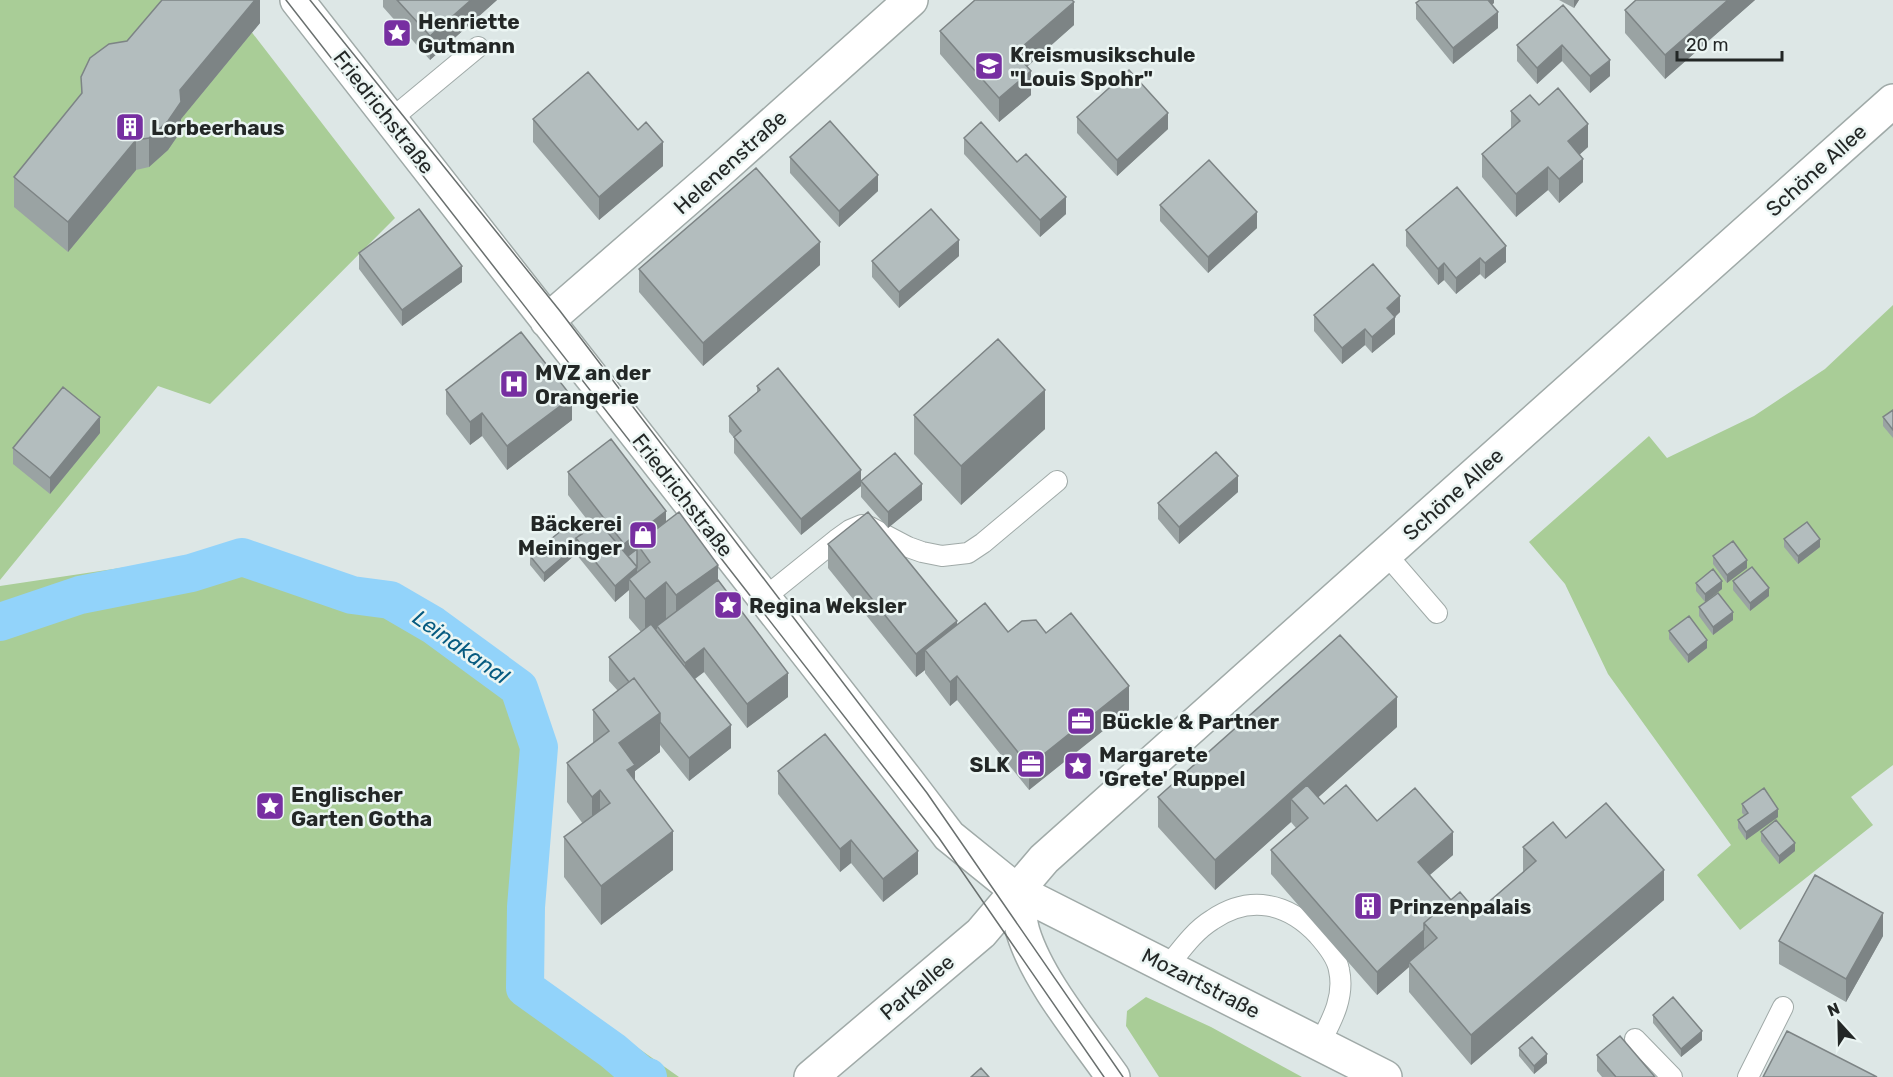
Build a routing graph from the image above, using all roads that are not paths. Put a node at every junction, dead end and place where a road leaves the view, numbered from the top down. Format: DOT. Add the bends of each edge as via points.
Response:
graph roads {
  1 [pos="297,0"];
  2 [pos="911,0"];
  3 [pos="478,46"];
  4 [pos="1893,101"];
  5 [pos="390,120"];
  6 [pos="547,321"];
  7 [pos="1057,481"];
  8 [pos="1386,554"];
  9 [pos="764,598"];
  10 [pos="1437,613"];
  11 [pos="1017,891"];
  12 [pos="1168,966"];
  13 [pos="1783,1007"];
  14 [pos="1635,1039"];
  15 [pos="1320,1043"];
  16 [pos="811,1077"];
  17 [pos="1113,1077"];
  18 [pos="1385,1077"];
  19 [pos="1672,1077"];
  20 [pos="1748,1077"];
  1 -- 5 [label="street, Friedrichstraße"];
  2 -- 6 [label="street, Helenenstraße"];
  3 -- 5 [label="lane"];
  4 -- 8 [label="street, Schöne Allee"];
  5 -- 6 [label="street, Friedrichstraße"];
  6 -- 9 [label="street, Friedrichstraße"];
  7 -- 9 [label="lane" via="968,553 942,556 922,552 862,525 836,540"];
  8 -- 10 [label="lane"];
  8 -- 11 [label="street, Schöne Allee" via="1044,860"];
  9 -- 11 [label="street, Friedrichstraße" via="948,836"];
  11 -- 12 [label="street, Mozartstraße"];
  11 -- 16 [label="street, Parkallee" via="981,933"];
  11 -- 17 [label="street" via="1023,931 1032,954"];
  12 -- 15 [label="street, Mozartstraße"];
  12 -- 15 [label="lane" via="1212,919 1258,904 1287,910 1310,927 1339,969 1341,992"];
  13 -- 20 [label="lane"];
  14 -- 19 [label="lane"];
  15 -- 18 [label="street, Mozartstraße"];
}
